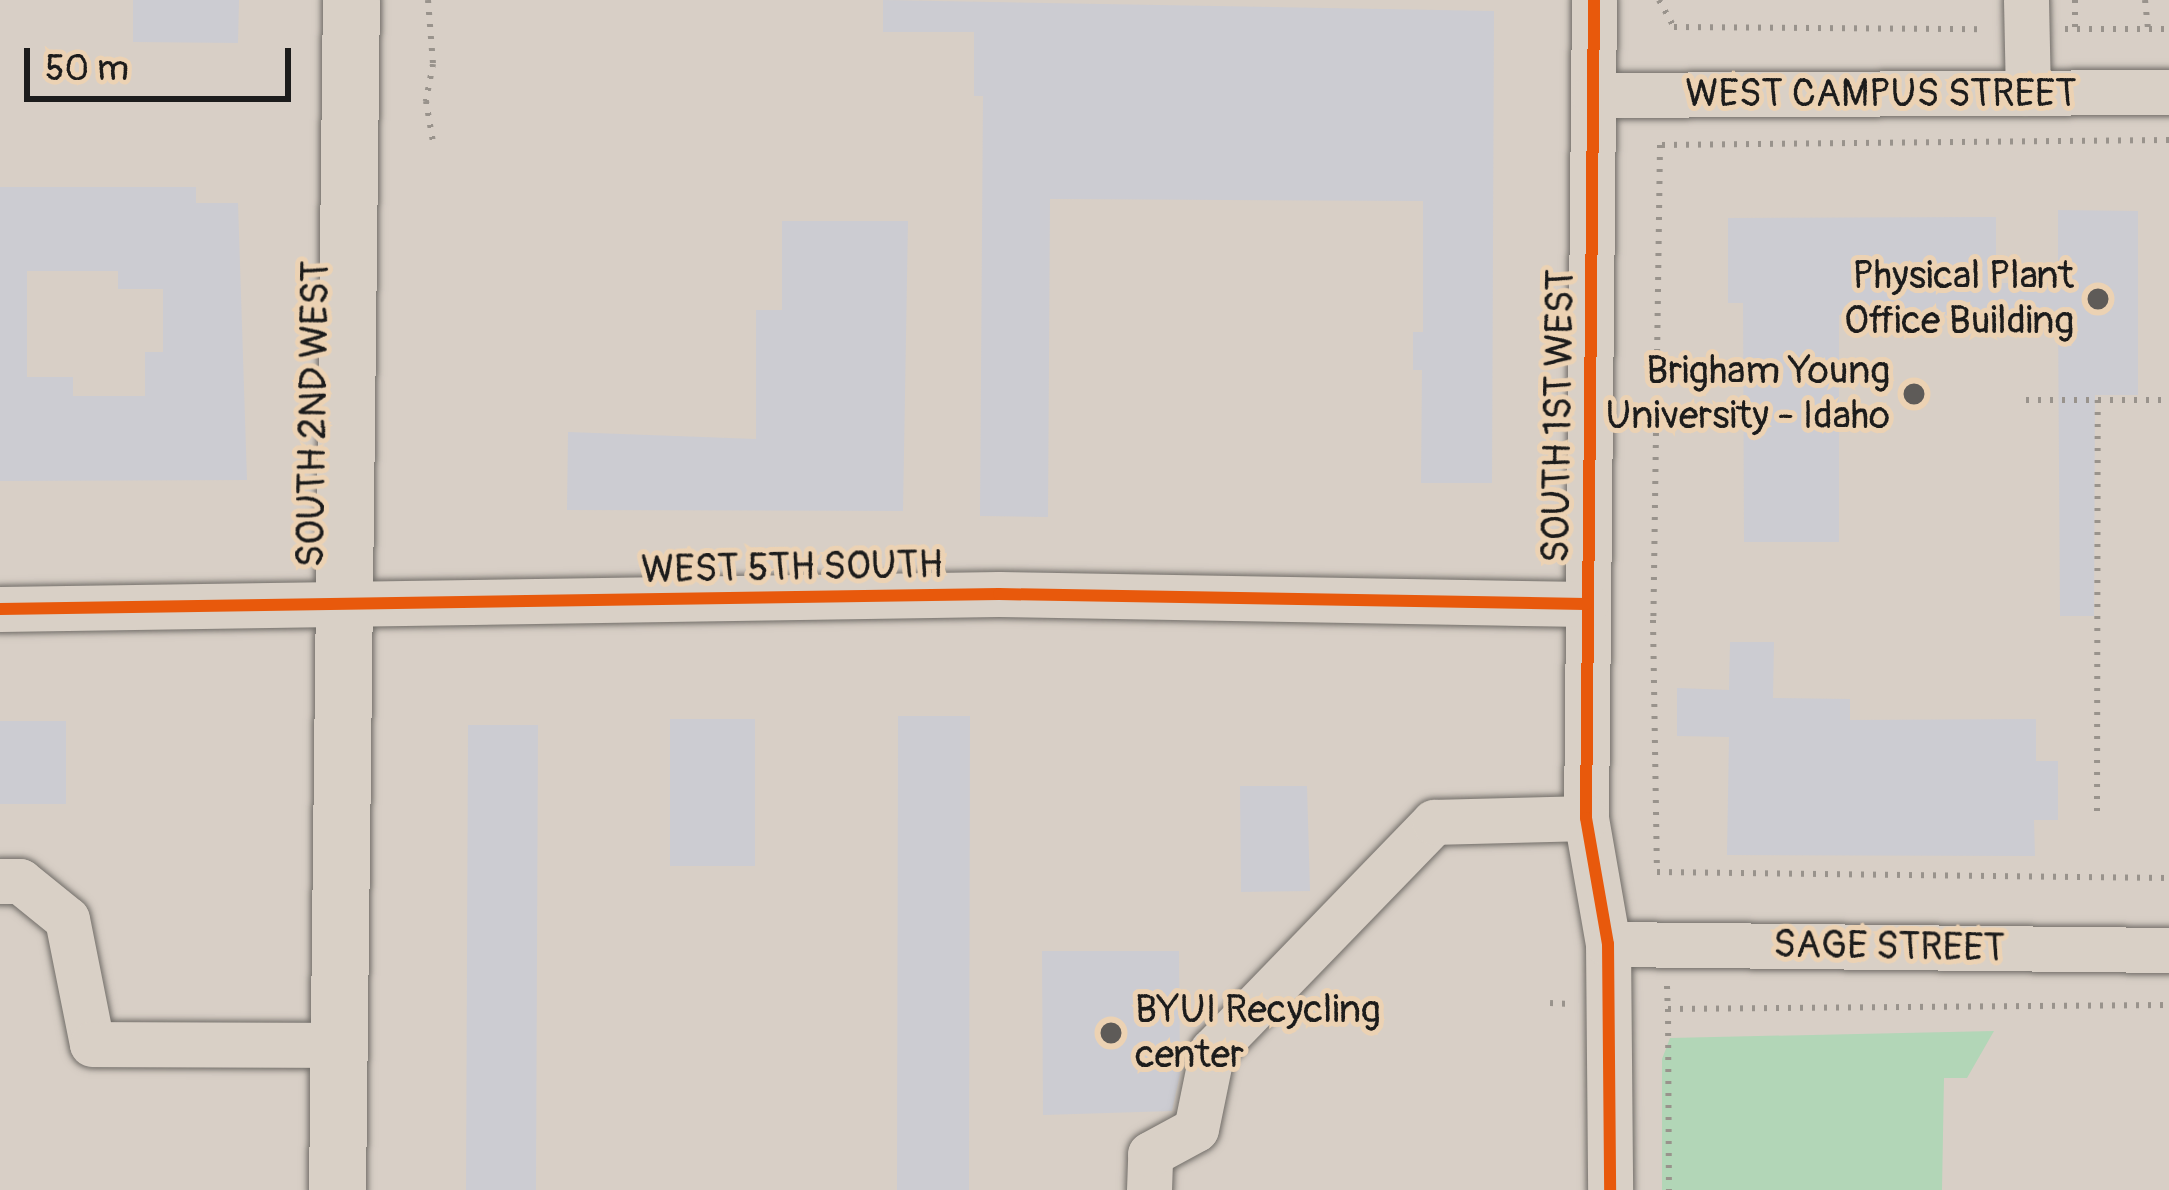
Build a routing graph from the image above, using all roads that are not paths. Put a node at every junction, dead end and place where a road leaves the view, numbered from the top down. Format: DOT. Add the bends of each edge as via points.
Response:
graph roads {
  1 [pos="351,0"];
  2 [pos="1594,0"];
  3 [pos="2026,15"];
  4 [pos="2169,92"];
  5 [pos="2028,93"];
  6 [pos="1594,95"];
  7 [pos="1586,604"];
  8 [pos="340,607"];
  9 [pos="0,609"];
  10 [pos="1586,818"];
  11 [pos="0,881"];
  12 [pos="1609,944"];
  13 [pos="2169,950"];
  14 [pos="334,1045"];
  15 [pos="337,1190"];
  16 [pos="1149,1190"];
  17 [pos="1610,1190"];
  1 -- 8 [label="main road, SOUTH 2ND WEST"];
  2 -- 6 [label="street, SOUTH 1ST WEST"];
  3 -- 5 [label="street"];
  4 -- 5 [label="street, WEST CAMPUS STREET"];
  5 -- 6 [label="street, WEST CAMPUS STREET"];
  6 -- 7 [label="street, SOUTH 1ST WEST"];
  7 -- 8 [label="street, WEST 5TH SOUTH" via="999,594"];
  7 -- 10 [label="street, SOUTH 1ST WEST"];
  8 -- 9 [label="street, WEST 5TH SOUTH"];
  8 -- 14 [label="main road, SOUTH 2ND WEST"];
  10 -- 12 [label="street, SOUTH 1ST WEST"];
  10 -- 16 [label="street" via="1434,822 1212,1051 1196,1129 1150,1154"];
  11 -- 14 [label="street" via="20,881 67,919 92,1044"];
  12 -- 13 [label="street, SAGE STREET"];
  12 -- 17 [label="street, SOUTH 1ST WEST"];
  14 -- 15 [label="main road, SOUTH 2ND WEST"];
}
